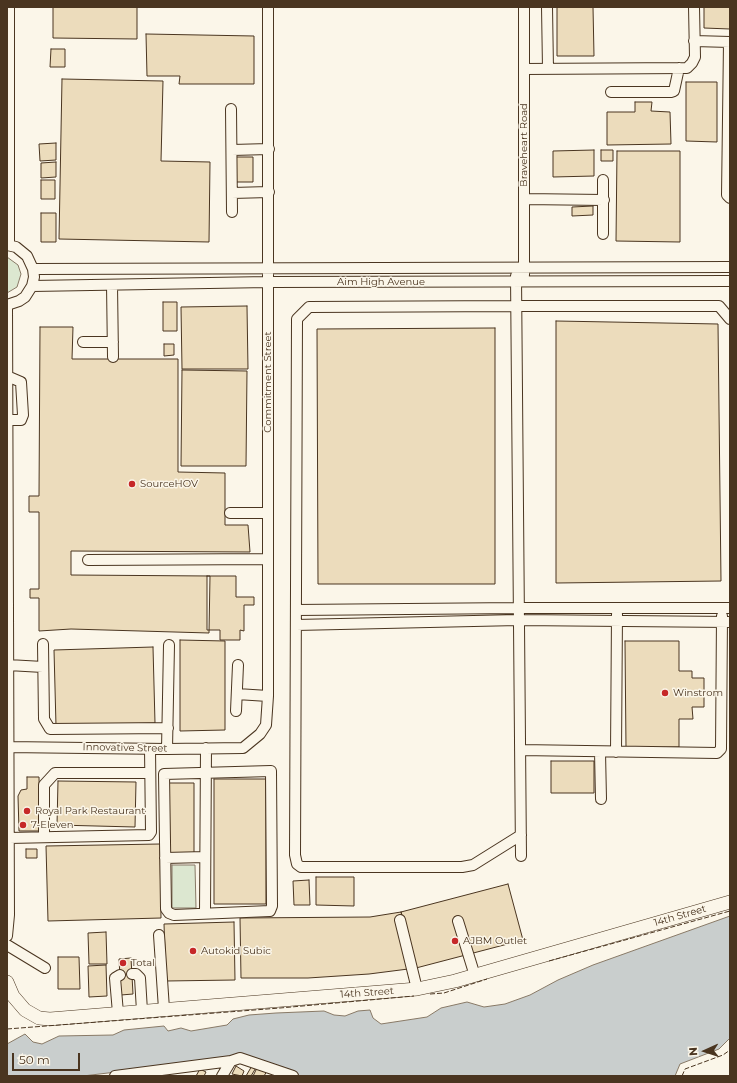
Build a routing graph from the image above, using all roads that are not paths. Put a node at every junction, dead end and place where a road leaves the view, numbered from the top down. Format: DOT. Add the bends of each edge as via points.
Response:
graph roads {
  1 [pos="9,7"];
  2 [pos="268,7"];
  3 [pos="524,7"];
  4 [pos="547,7"];
  5 [pos="694,7"];
  6 [pos="694,40"];
  7 [pos="729,42"];
  8 [pos="8,50"];
  9 [pos="679,68"];
  10 [pos="524,69"];
  11 [pos="548,69"];
  12 [pos="610,92"];
  13 [pos="231,109"];
  14 [pos="729,129"];
  15 [pos="269,149"];
  16 [pos="232,150"];
  17 [pos="603,180"];
  18 [pos="269,192"];
  19 [pos="232,193"];
  20 [pos="730,198"];
  21 [pos="524,199"];
  22 [pos="604,200"];
  23 [pos="232,212"];
  24 [pos="603,234"];
  25 [pos="8,245"];
  26 [pos="730,267"];
  27 [pos="268,268"];
  28 [pos="33,269"];
  29 [pos="520,269"];
  30 [pos="730,281"];
  31 [pos="268,282"];
  32 [pos="520,282"];
  33 [pos="112,285"];
  34 [pos="32,286"];
  35 [pos="7,305"];
  36 [pos="517,306"];
  37 [pos="730,319"];
  38 [pos="83,342"];
  39 [pos="113,342"];
  40 [pos="113,357"];
  41 [pos="7,376"];
  42 [pos="8,420"];
  43 [pos="230,513"];
  44 [pos="268,514"];
  45 [pos="268,559"];
  46 [pos="88,560"];
  47 [pos="518,608"];
  48 [pos="617,608"];
  49 [pos="726,608"];
  50 [pos="296,610"];
  51 [pos="8,611"];
  52 [pos="518,620"];
  53 [pos="617,620"];
  54 [pos="726,622"];
  55 [pos="296,625"];
  56 [pos="43,644"];
  57 [pos="169,645"];
  58 [pos="8,665"];
  59 [pos="238,665"];
  60 [pos="43,667"];
  61 [pos="237,694"];
  62 [pos="268,696"];
  63 [pos="236,711"];
  64 [pos="168,728"];
  65 [pos="8,747"];
  66 [pos="206,748"];
  67 [pos="243,748"];
  68 [pos="150,749"];
  69 [pos="167,749"];
  70 [pos="520,750"];
  71 [pos="600,752"];
  72 [pos="616,752"];
  73 [pos="150,773"];
  74 [pos="206,773"];
  75 [pos="601,799"];
  76 [pos="521,835"];
  77 [pos="44,836"];
  78 [pos="9,838"];
  79 [pos="521,856"];
  80 [pos="206,857"];
  81 [pos="165,858"];
  82 [pos="8,871"];
  83 [pos="730,902"];
  84 [pos="205,913"];
  85 [pos="400,920"];
  86 [pos="458,921"];
  87 [pos="159,935"];
  88 [pos="7,936"];
  89 [pos="7,945"];
  90 [pos="45,968"];
  91 [pos="120,974"];
  92 [pos="132,974"];
  93 [pos="475,976"];
  94 [pos="7,983"];
  95 [pos="417,989"];
  96 [pos="164,1009"];
  97 [pos="142,1011"];
  98 [pos="118,1013"];
  99 [pos="231,1061"];
  100 [pos="116,1076"];
  101 [pos="222,1076"];
  102 [pos="293,1076"];
  1 -- 8 [label="street"];
  2 -- 15 [label="street, Commitment Street"];
  3 -- 10 [label="street, Braveheart Road"];
  4 -- 11 [label="street"];
  5 -- 6 [label="street"];
  6 -- 7 [label="street"];
  6 -- 9 [label="street" via="695,57 692,63 687,68"];
  7 -- 14 [label="street"];
  8 -- 25 [label="street"];
  9 -- 11 [label="street"];
  9 -- 12 [label="street" via="674,91"];
  10 -- 11 [label="street"];
  10 -- 21 [label="street, Braveheart Road"];
  13 -- 16 [label="street"];
  14 -- 20 [label="street" via="727,195"];
  15 -- 16 [label="street"];
  15 -- 18 [label="street, Commitment Street"];
  16 -- 19 [label="street"];
  17 -- 22 [label="street"];
  18 -- 19 [label="street"];
  18 -- 27 [label="street, Commitment Street"];
  19 -- 23 [label="street"];
  21 -- 22 [label="street"];
  21 -- 29 [label="street, Braveheart Road"];
  22 -- 24 [label="street"];
  25 -- 28 [label="street" via="16,247 27,256"];
  26 -- 29 [label="street, Aim High Avenue"];
  27 -- 28 [label="street, Aim High Avenue"];
  27 -- 29 [label="street, Aim High Avenue"];
  27 -- 31 [label="street, Commitment Street"];
  28 -- 34 [label="street"];
  29 -- 32 [label="street, Braveheart Road"];
  30 -- 32 [label="street, Aim High Avenue"];
  31 -- 32 [label="street, Aim High Avenue"];
  31 -- 33 [label="street, Aim High Avenue"];
  31 -- 44 [label="street, Commitment Street"];
  32 -- 36 [label="street, Braveheart Road"];
  33 -- 34 [label="street, Aim High Avenue"];
  33 -- 39 [label="street"];
  34 -- 35 [label="street" via="20,301"];
  35 -- 41 [label="street"];
  36 -- 37 [label="street" via="719,306"];
  36 -- 47 [label="street, Braveheart Road"];
  36 -- 50 [label="street" via="310,307 297,319"];
  38 -- 39 [label="street"];
  39 -- 40 [label="street"];
  41 -- 42 [label="street"];
  41 -- 42 [label="street" via="21,382 24,414 21,420"];
  42 -- 51 [label="street"];
  43 -- 44 [label="street"];
  44 -- 45 [label="street, Commitment Street"];
  45 -- 46 [label="street"];
  45 -- 62 [label="street, Commitment Street"];
  47 -- 48 [label="street"];
  47 -- 50 [label="street"];
  47 -- 52 [label="street, Braveheart Road"];
  48 -- 49 [label="street"];
  48 -- 53 [label="street"];
  49 -- 54 [label="street"];
  50 -- 55 [label="street"];
  51 -- 58 [label="street"];
  52 -- 53 [label="street"];
  52 -- 55 [label="street"];
  52 -- 70 [label="street, Braveheart Road"];
  53 -- 54 [label="street"];
  53 -- 72 [label="street"];
  54 -- 72 [label="street" via="721,749 712,753"];
  55 -- 76 [label="street" via="297,864 301,867 462,867 473,865"];
  56 -- 60 [label="street"];
  57 -- 64 [label="street"];
  58 -- 60 [label="street"];
  58 -- 65 [label="street"];
  59 -- 61 [label="street"];
  60 -- 64 [label="street" via="44,719 50,729"];
  61 -- 62 [label="street"];
  61 -- 63 [label="street"];
  62 -- 67 [label="street, Commitment Street" via="266,725 260,734"];
  64 -- 69 [label="street"];
  65 -- 68 [label="street, Innovative Street"];
  65 -- 78 [label="street"];
  66 -- 67 [label="street, Innovative Street"];
  66 -- 69 [label="street, Innovative Street"];
  66 -- 74 [label="street"];
  68 -- 69 [label="street, Innovative Street"];
  68 -- 73 [label="street"];
  70 -- 71 [label="street"];
  70 -- 76 [label="street, Braveheart Road"];
  71 -- 72 [label="street"];
  71 -- 75 [label="street"];
  73 -- 77 [label="street" via="55,773 44,785"];
  73 -- 77 [label="street" via="149,835"];
  74 -- 80 [label="street"];
  74 -- 81 [label="street" via="164,774"];
  74 -- 84 [label="street" via="271,771 272,906 270,911 265,912"];
  76 -- 79 [label="street, Braveheart Road"];
  77 -- 78 [label="street"];
  78 -- 82 [label="street"];
  80 -- 81 [label="street"];
  80 -- 84 [label="street"];
  81 -- 84 [label="street" via="166,909 174,915"];
  82 -- 88 [label="street"];
  83 -- 93 [label="main road, 14th Street"];
  85 -- 95 [label="street"];
  86 -- 93 [label="street"];
  87 -- 96 [label="street"];
  89 -- 90 [label="street"];
  91 -- 98 [label="street" via="115,978"];
  92 -- 97 [label="street" via="140,978"];
  93 -- 95 [label="main road, 14th Street"];
  94 -- 98 [label="main road, 14th Street" via="20,1005 40,1018"];
  95 -- 96 [label="main road, 14th Street"];
  96 -- 97 [label="main road, 14th Street"];
  97 -- 98 [label="main road, 14th Street"];
  99 -- 100 [label="street"];
  99 -- 101 [label="street"];
  99 -- 102 [label="street" via="244,1058"];
}
